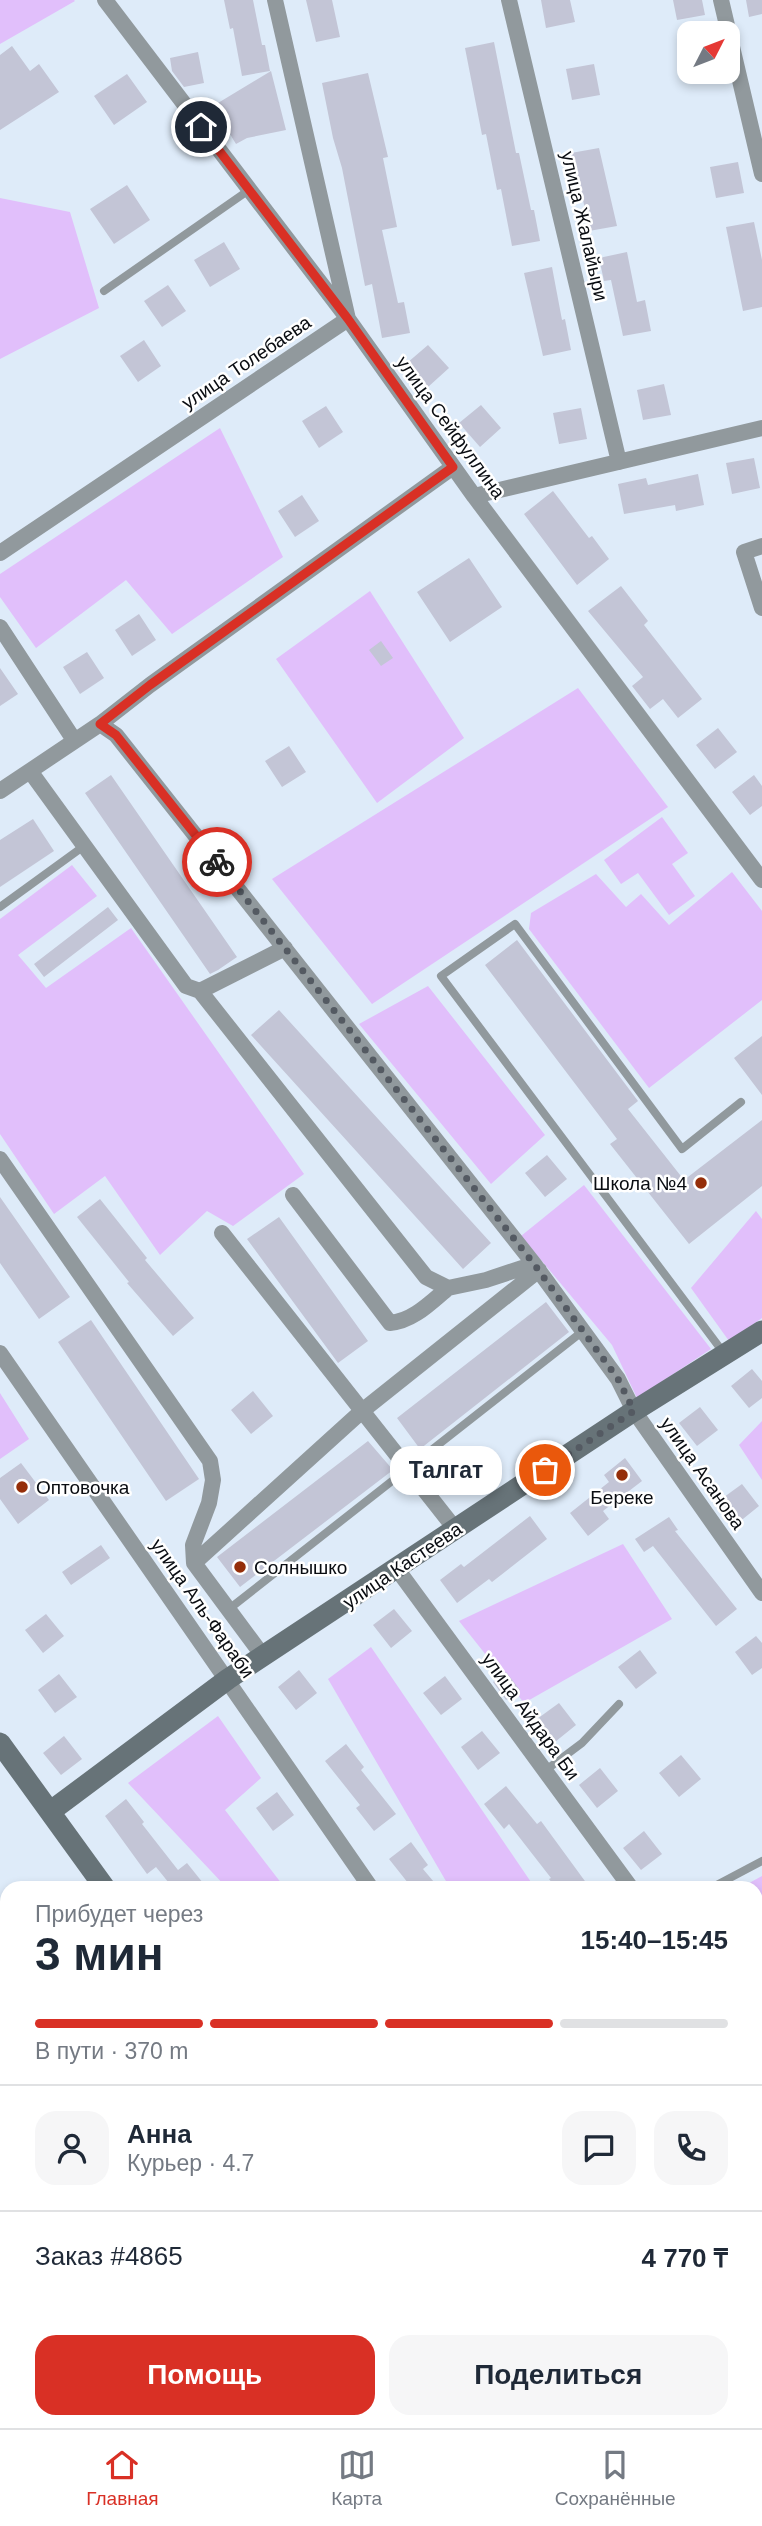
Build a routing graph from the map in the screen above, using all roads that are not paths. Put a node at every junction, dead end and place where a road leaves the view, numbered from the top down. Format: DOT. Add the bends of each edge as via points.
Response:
graph roads {
  1 [pos="105,0"];
  2 [pos="275,0"];
  3 [pos="509,0"];
  4 [pos="721,0"];
  5 [pos="762,173"];
  6 [pos="249,190"];
  7 [pos="104,291"];
  8 [pos="348,319"];
  9 [pos="762,428"];
  10 [pos="619,462"];
  11 [pos="453,467"];
  12 [pos="474,496"];
  13 [pos="762,546"];
  14 [pos="0,553"];
  15 [pos="762,608"];
  16 [pos="3,636"];
  17 [pos="100,724"];
  18 [pos="74,740"];
  19 [pos="30,771"];
  20 [pos="0,791"];
  21 [pos="84,846"];
  22 [pos="762,880"];
  23 [pos="0,906"];
  24 [pos="285,947"];
  25 [pos="200,991"];
  26 [pos="741,1102"];
  27 [pos="0,1159"];
  28 [pos="293,1195"];
  29 [pos="222,1233"];
  30 [pos="536,1267"];
  31 [pos="448,1288"];
  32 [pos="583,1331"];
  33 [pos="762,1331"];
  34 [pos="0,1353"];
  35 [pos="725,1354"];
  36 [pos="362,1411"];
  37 [pos="634,1411"];
  38 [pos="409,1470"];
  39 [pos="456,1530"];
  40 [pos="194,1563"];
  41 [pos="397,1569"];
  42 [pos="762,1593"];
  43 [pos="229,1609"];
  44 [pos="263,1656"];
  45 [pos="228,1679"];
  46 [pos="620,1704"];
  47 [pos="0,1743"];
  48 [pos="546,1770"];
  49 [pos="51,1811"];
  50 [pos="762,1861"];
  51 [pos="100,1881"];
  52 [pos="366,1881"];
  53 [pos="626,1881"];
  54 [pos="724,1881"];
  1 -- 6 [label="street, улица Сейфуллина"];
  2 -- 8 [label="street"];
  3 -- 10 [label="street, улица Жалайыри"];
  4 -- 5 [label="street"];
  6 -- 7 [label="lane"];
  6 -- 8 [label="street, улица Сейфуллина"];
  8 -- 11 [label="street, улица Сейфуллина"];
  8 -- 14 [label="street, улица Толебаева"];
  9 -- 10 [label="street"];
  10 -- 12 [label="street"];
  11 -- 12 [label="street, улица Сейфуллина"];
  11 -- 17 [label="street"];
  12 -- 22 [label="street, улица Сейфуллина"];
  13 -- 15 [label="street" via="744,551"];
  16 -- 18 [label="street"];
  17 -- 18 [label="street"];
  17 -- 24 [label="street, улица Асанова" via="116,735"];
  18 -- 19 [label="street"];
  19 -- 20 [label="street"];
  19 -- 21 [label="street"];
  21 -- 23 [label="lane"];
  21 -- 25 [label="street" via="186,986"];
  24 -- 25 [label="street"];
  24 -- 30 [label="street, улица Асанова"];
  25 -- 31 [label="street" via="426,1276"];
  26 -- 35 [label="lane" via="682,1149 515,924 441,976"];
  27 -- 40 [label="street" via="210,1461 213,1480 193,1545"];
  28 -- 31 [label="street" via="390,1323 403,1322"];
  29 -- 36 [label="street"];
  30 -- 31 [label="street"];
  30 -- 32 [label="street, улица Асанова"];
  30 -- 36 [label="street"];
  32 -- 37 [label="street, улица Асанова" via="618,1379"];
  32 -- 38 [label="lane"];
  33 -- 35 [label="street, улица Кастеева"];
  34 -- 45 [label="street, улица Аль-Фараби"];
  35 -- 37 [label="street, улица Кастеева"];
  36 -- 38 [label="street"];
  36 -- 40 [label="street"];
  37 -- 39 [label="street, улица Кастеева"];
  37 -- 42 [label="street, улица Асанова"];
  38 -- 39 [label="street"];
  38 -- 43 [label="lane"];
  39 -- 41 [label="street, улица Кастеева"];
  40 -- 43 [label="street"];
  41 -- 44 [label="street, улица Кастеева"];
  41 -- 48 [label="street, улица Айдара Би"];
  43 -- 44 [label="street"];
  44 -- 45 [label="street, улица Кастеева"];
  45 -- 49 [label="street, улица Кастеева"];
  45 -- 52 [label="street, улица Аль-Фараби"];
  46 -- 48 [label="lane" via="582,1743"];
  47 -- 49 [label="street"];
  48 -- 53 [label="street, улица Айдара Би"];
  49 -- 51 [label="street"];
  50 -- 54 [label="lane"];
}
